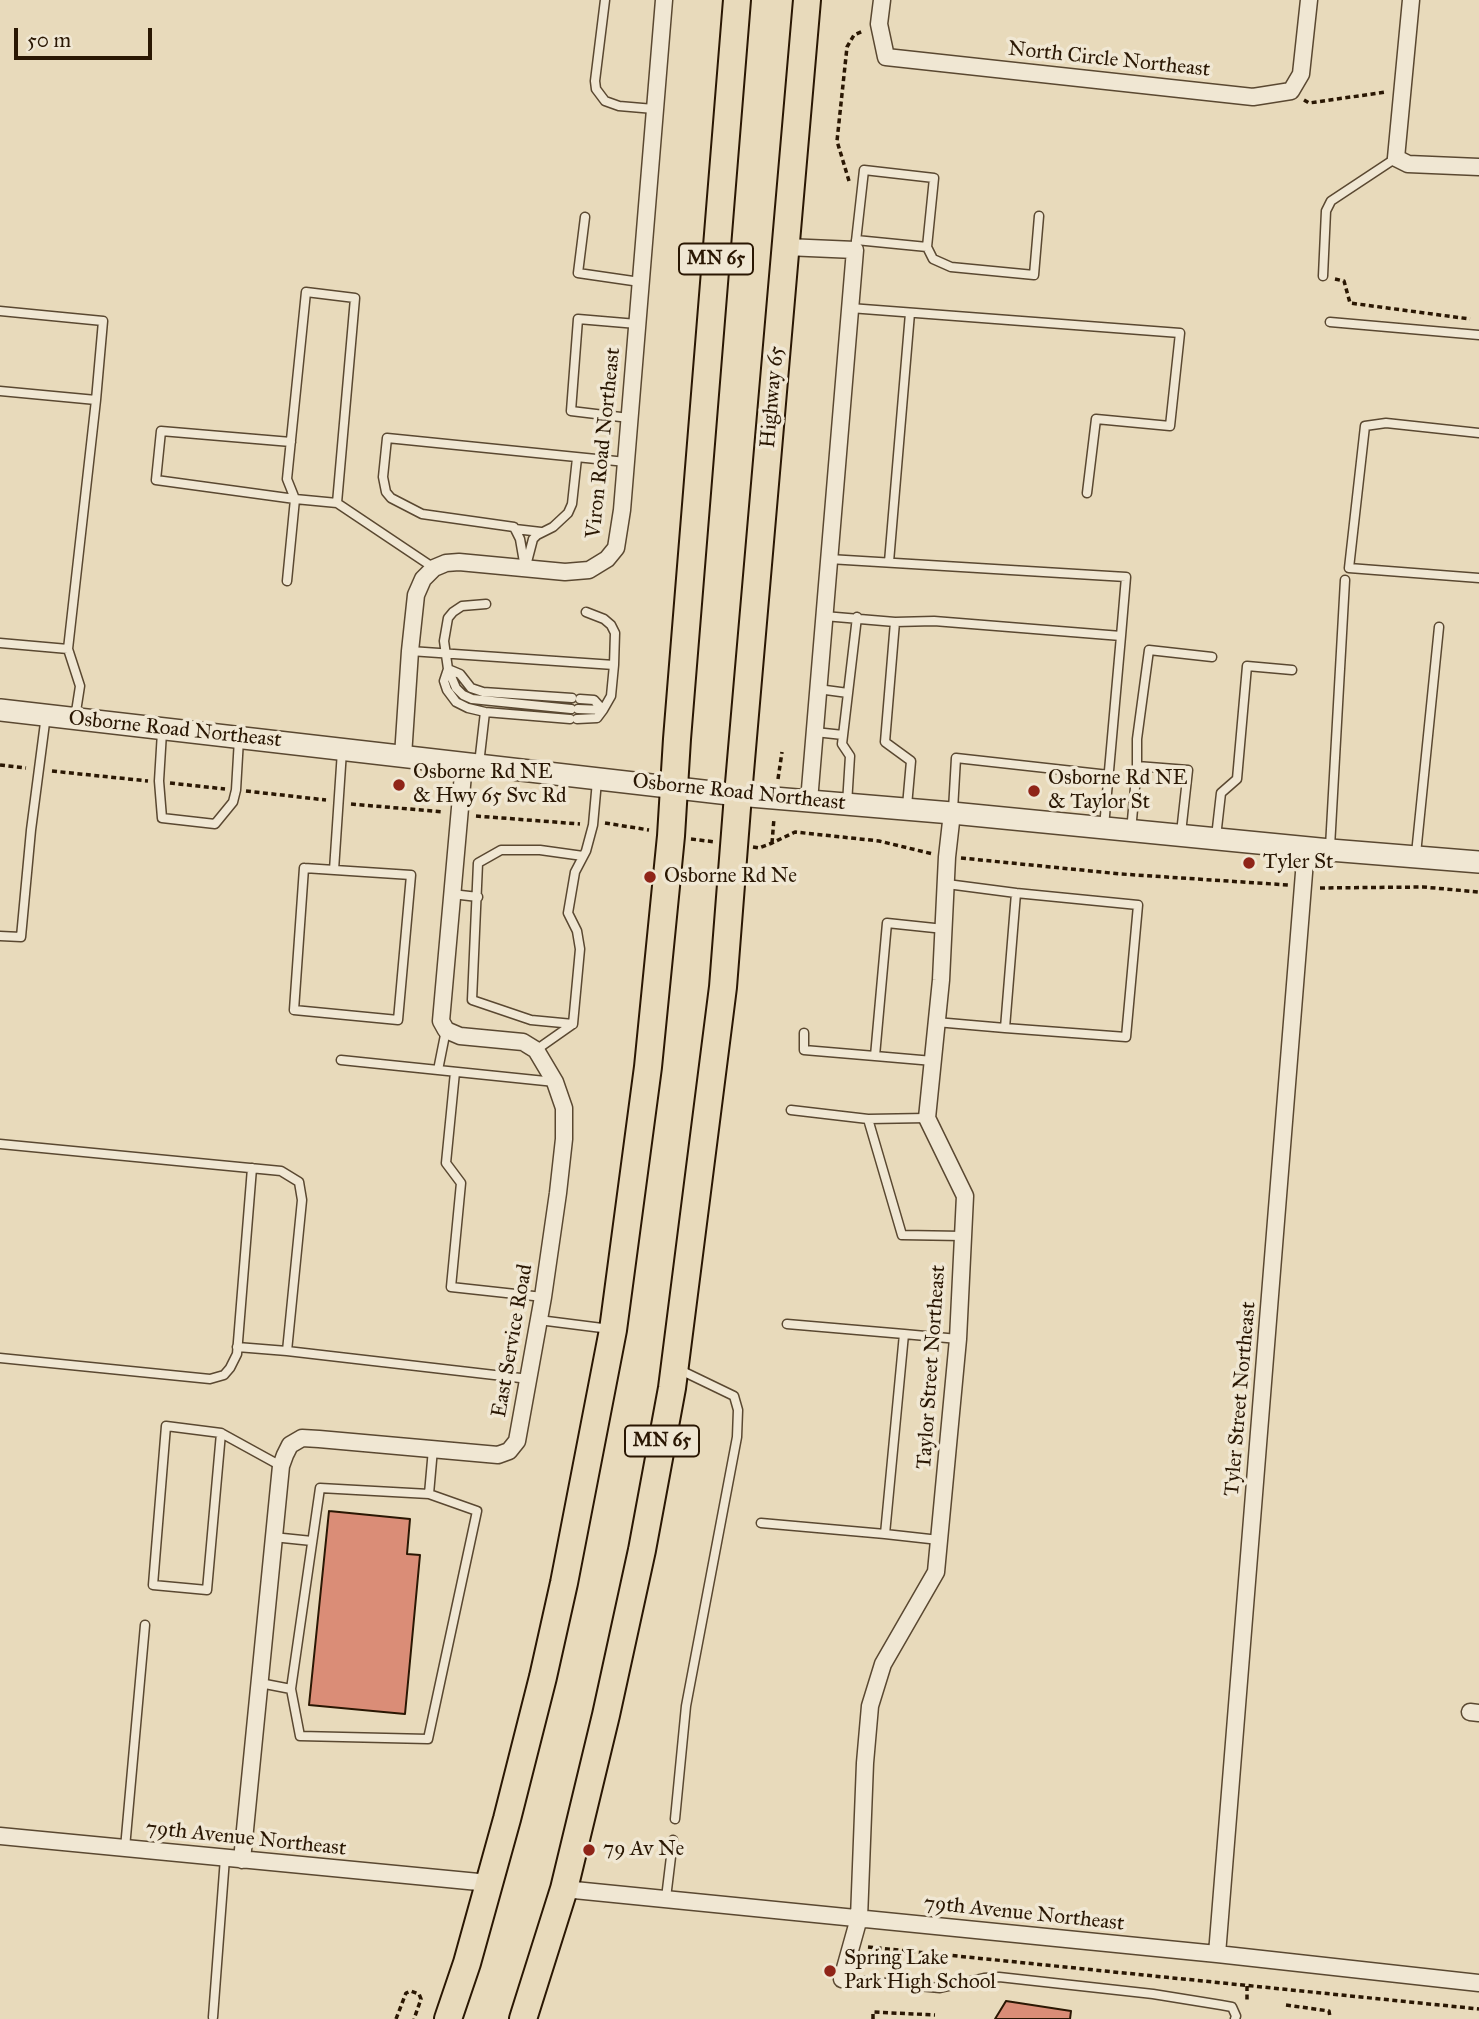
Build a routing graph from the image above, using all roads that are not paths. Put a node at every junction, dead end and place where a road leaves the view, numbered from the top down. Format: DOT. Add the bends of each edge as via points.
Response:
graph roads {
  1 [pos="605,0"];
  2 [pos="664,0"];
  3 [pos="737,0"];
  4 [pos="807,0"];
  5 [pos="882,0"];
  6 [pos="1309,0"];
  7 [pos="1410,0"];
  8 [pos="654,109"];
  9 [pos="1396,158"];
  10 [pos="1479,167"];
  11 [pos="1039,216"];
  12 [pos="585,217"];
  13 [pos="856,245"];
  14 [pos="786,247"];
  15 [pos="927,247"];
  16 [pos="1323,276"];
  17 [pos="640,282"];
  18 [pos="850,308"];
  19 [pos="0,311"];
  20 [pos="910,313"];
  21 [pos="1330,322"];
  22 [pos="637,324"];
  23 [pos="1479,335"];
  24 [pos="0,391"];
  25 [pos="96,400"];
  26 [pos="629,418"];
  27 [pos="1479,433"];
  28 [pos="291,442"];
  29 [pos="577,458"];
  30 [pos="626,463"];
  31 [pos="1087,493"];
  32 [pos="295,499"];
  33 [pos="337,503"];
  34 [pos="515,528"];
  35 [pos="541,532"];
  36 [pos="829,559"];
  37 [pos="889,562"];
  38 [pos="434,568"];
  39 [pos="525,569"];
  40 [pos="1479,578"];
  41 [pos="1345,580"];
  42 [pos="287,581"];
  43 [pos="486,604"];
  44 [pos="586,612"];
  45 [pos="824,616"];
  46 [pos="857,617"];
  47 [pos="895,622"];
  48 [pos="1439,627"];
  49 [pos="1121,636"];
  50 [pos="0,643"];
  51 [pos="68,649"];
  52 [pos="410,651"];
  53 [pos="446,654"];
  54 [pos="1212,657"];
  55 [pos="614,664"];
  56 [pos="448,670"];
  57 [pos="1292,670"];
  58 [pos="818,689"];
  59 [pos="848,693"];
  60 [pos="0,710"];
  61 [pos="603,710"];
  62 [pos="485,712"];
  63 [pos="46,715"];
  64 [pos="75,719"];
  65 [pos="163,729"];
  66 [pos="815,732"];
  67 [pos="843,735"];
  68 [pos="239,737"];
  69 [pos="342,749"];
  70 [pos="403,756"];
  71 [pos="471,764"];
  72 [pos="1137,766"];
  73 [pos="1109,775"];
  74 [pos="598,778"];
  75 [pos="674,787"];
  76 [pos="738,794"];
  77 [pos="809,801"];
  78 [pos="847,804"];
  79 [pos="907,809"];
  80 [pos="953,813"];
  81 [pos="1104,828"];
  82 [pos="1131,831"];
  83 [pos="1181,836"];
  84 [pos="1216,839"];
  85 [pos="1306,848"];
  86 [pos="1330,850"];
  87 [pos="583,856"];
  88 [pos="1416,857"];
  89 [pos="1479,862"];
  90 [pos="334,870"];
  91 [pos="947,884"];
  92 [pos="1016,893"];
  93 [pos="452,894"];
  94 [pos="478,897"];
  95 [pos="944,929"];
  96 [pos="0,936"];
  97 [pos="936,1022"];
  98 [pos="573,1024"];
  99 [pos="1005,1028"];
  100 [pos="446,1030"];
  101 [pos="804,1033"];
  102 [pos="537,1050"];
  103 [pos="875,1056"];
  104 [pos="341,1060"];
  105 [pos="933,1061"];
  106 [pos="438,1070"];
  107 [pos="455,1072"];
  108 [pos="555,1082"];
  109 [pos="791,1110"];
  110 [pos="927,1118"];
  111 [pos="868,1119"];
  112 [pos="0,1144"];
  113 [pos="252,1168"];
  114 [pos="963,1236"];
  115 [pos="543,1297"];
  116 [pos="539,1320"];
  117 [pos="787,1324"];
  118 [pos="613,1330"];
  119 [pos="904,1334"];
  120 [pos="958,1339"];
  121 [pos="237,1347"];
  122 [pos="287,1351"];
  123 [pos="0,1358"];
  124 [pos="675,1368"];
  125 [pos="529,1379"];
  126 [pos="221,1433"];
  127 [pos="433,1449"];
  128 [pos="281,1466"];
  129 [pos="429,1494"];
  130 [pos="761,1523"];
  131 [pos="885,1534"];
  132 [pos="273,1537"];
  133 [pos="939,1540"];
  134 [pos="312,1541"];
  135 [pos="145,1625"];
  136 [pos="260,1683"];
  137 [pos="291,1689"];
  138 [pos="675,1819"];
  139 [pos="0,1836"];
  140 [pos="673,1840"];
  141 [pos="125,1848"];
  142 [pos="225,1858"];
  143 [pos="242,1860"];
  144 [pos="489,1884"];
  145 [pos="564,1889"];
  146 [pos="666,1898"];
  147 [pos="859,1918"];
  148 [pos="1217,1954"];
  149 [pos="842,1979"];
  150 [pos="1479,1983"];
  151 [pos="213,2017"];
  152 [pos="448,2019"];
  153 [pos="523,2019"];
  154 [pos="1235,2019"];
  1 -- 8 [label="lane" via="596,89 605,101"];
  2 -- 8 [label="street, Viron Road Northeast"];
  3 -- 75 [label="highway, MN 65"];
  4 -- 14 [label="highway, Highway 65 / MN 65"];
  5 -- 6 [label="street, North Circle Northeast" via="879,24 886,57 1253,97 1291,91 1301,74"];
  7 -- 9 [label="street"];
  8 -- 17 [label="street, Viron Road Northeast"];
  9 -- 10 [label="street" via="1408,164"];
  9 -- 16 [label="lane" via="1331,201 1326,211"];
  11 -- 15 [label="lane" via="1034,275 951,267 933,259"];
  12 -- 17 [label="lane" via="578,273"];
  13 -- 14 [label="street"];
  13 -- 15 [label="lane"];
  13 -- 15 [label="lane" via="864,170 934,178"];
  13 -- 18 [label="street"];
  14 -- 76 [label="highway, Highway 65 / MN 65"];
  17 -- 22 [label="street, Viron Road Northeast"];
  18 -- 20 [label="lane"];
  18 -- 36 [label="street"];
  19 -- 25 [label="lane" via="103,321"];
  20 -- 31 [label="lane" via="1180,333 1170,426 1096,419"];
  20 -- 37 [label="lane"];
  21 -- 23 [label="lane"];
  22 -- 26 [label="street, Viron Road Northeast"];
  22 -- 26 [label="lane" via="578,319 571,411"];
  24 -- 25 [label="lane"];
  25 -- 51 [label="lane"];
  26 -- 30 [label="street, Viron Road Northeast"];
  27 -- 40 [label="lane" via="1386,423 1365,426 1349,568"];
  28 -- 32 [label="lane" via="287,479"];
  28 -- 32 [label="lane" via="161,431 156,480"];
  28 -- 33 [label="lane" via="306,292 355,298"];
  29 -- 30 [label="lane"];
  29 -- 34 [label="lane" via="387,438 384,485 397,502 422,514"];
  29 -- 35 [label="lane" via="568,513"];
  30 -- 39 [label="street, Viron Road Northeast" via="616,548 607,559 589,570"];
  32 -- 33 [label="lane"];
  32 -- 42 [label="lane"];
  33 -- 38 [label="lane"];
  34 -- 35 [label="lane"];
  34 -- 39 [label="lane"];
  35 -- 39 [label="lane" via="533,539"];
  36 -- 37 [label="lane"];
  36 -- 45 [label="street"];
  37 -- 49 [label="lane" via="1126,577"];
  38 -- 39 [label="street, Viron Road Northeast" via="459,562"];
  38 -- 52 [label="street" via="416,595"];
  41 -- 86 [label="lane"];
  43 -- 53 [label="lane" via="462,606 448,618"];
  44 -- 55 [label="lane" via="611,625"];
  45 -- 46 [label="lane"];
  45 -- 58 [label="street"];
  46 -- 47 [label="lane"];
  46 -- 59 [label="lane"];
  47 -- 49 [label="lane"];
  47 -- 79 [label="lane" via="885,742 911,761"];
  48 -- 88 [label="lane"];
  49 -- 73 [label="lane"];
  50 -- 51 [label="lane"];
  51 -- 64 [label="lane" via="80,686"];
  52 -- 53 [label="lane"];
  52 -- 70 [label="street"];
  53 -- 55 [label="lane"];
  53 -- 56 [label="lane"];
  54 -- 72 [label="lane" via="1149,650"];
  55 -- 61 [label="lane" via="611,696"];
  56 -- 61 [label="lane" via="483,692 594,700"];
  56 -- 61 [label="lane" via="456,688 472,699"];
  56 -- 62 [label="lane" via="444,681 456,702"];
  57 -- 84 [label="lane" via="1247,666 1237,779 1221,793"];
  58 -- 59 [label="lane"];
  58 -- 66 [label="street"];
  59 -- 67 [label="lane"];
  60 -- 63 [label="street, Osborne Road Northeast"];
  61 -- 62 [label="lane" via="597,718 573,719"];
  62 -- 71 [label="lane"];
  63 -- 64 [label="street, Osborne Road Northeast"];
  63 -- 96 [label="lane" via="21,937"];
  64 -- 65 [label="street, Osborne Road Northeast"];
  65 -- 68 [label="street, Osborne Road Northeast"];
  65 -- 68 [label="lane" via="162,818 215,824 233,802"];
  66 -- 67 [label="lane"];
  66 -- 77 [label="street"];
  67 -- 78 [label="lane" via="842,744 850,756"];
  68 -- 69 [label="street, Osborne Road Northeast"];
  69 -- 70 [label="street, Osborne Road Northeast"];
  69 -- 90 [label="lane"];
  70 -- 71 [label="street, Osborne Road Northeast"];
  71 -- 74 [label="street, Osborne Road Northeast"];
  71 -- 93 [label="street"];
  72 -- 82 [label="lane"];
  72 -- 83 [label="lane" via="1188,771"];
  73 -- 80 [label="lane" via="956,758"];
  73 -- 81 [label="lane"];
  74 -- 75 [label="street, Osborne Road Northeast"];
  74 -- 87 [label="lane" via="593,825"];
  75 -- 76 [label="street, Osborne Road Northeast"];
  75 -- 118 [label="highway, MN 65" via="648,1067"];
  76 -- 77 [label="street, Osborne Road Northeast"];
  76 -- 124 [label="highway, MN 65" via="723,987"];
  77 -- 78 [label="street, Osborne Road Northeast"];
  78 -- 79 [label="street, Osborne Road Northeast"];
  79 -- 80 [label="street, Osborne Road Northeast"];
  80 -- 81 [label="street, Osborne Road Northeast"];
  80 -- 91 [label="street"];
  81 -- 82 [label="street, Osborne Road Northeast"];
  82 -- 83 [label="street, Osborne Road Northeast"];
  83 -- 84 [label="street, Osborne Road Northeast"];
  84 -- 85 [label="street, Osborne Road Northeast"];
  85 -- 86 [label="street, Osborne Road Northeast"];
  85 -- 148 [label="street, Tyler Street Northeast"];
  86 -- 88 [label="street, Osborne Road Northeast"];
  87 -- 94 [label="lane" via="501,850 478,863"];
  87 -- 98 [label="lane" via="575,872 568,913 580,948"];
  88 -- 89 [label="street, Osborne Road Northeast"];
  90 -- 90 [label="lane" via="411,876 398,1020 293,1010 304,868"];
  91 -- 92 [label="lane"];
  91 -- 95 [label="street"];
  92 -- 99 [label="lane"];
  92 -- 99 [label="lane" via="1138,905 1126,1037"];
  93 -- 94 [label="lane"];
  93 -- 100 [label="street" via="441,1021"];
  94 -- 98 [label="lane" via="472,1000 531,1020"];
  95 -- 97 [label="street"];
  95 -- 103 [label="lane" via="887,923"];
  97 -- 99 [label="lane"];
  97 -- 105 [label="street"];
  98 -- 102 [label="lane"];
  100 -- 102 [label="street" via="523,1042"];
  100 -- 106 [label="lane"];
  101 -- 103 [label="lane" via="804,1050"];
  102 -- 108 [label="street, East Service Road"];
  103 -- 105 [label="lane"];
  104 -- 106 [label="lane"];
  105 -- 110 [label="street"];
  106 -- 107 [label="lane"];
  107 -- 108 [label="lane"];
  107 -- 115 [label="lane" via="446,1163 461,1183 451,1287"];
  108 -- 115 [label="street, East Service Road" via="565,1125"];
  109 -- 111 [label="lane"];
  110 -- 111 [label="lane"];
  110 -- 114 [label="street, Taylor Street Northeast" via="965,1196"];
  111 -- 114 [label="lane" via="902,1235"];
  112 -- 113 [label="lane"];
  113 -- 121 [label="lane"];
  113 -- 122 [label="lane" via="281,1171 299,1182 302,1200"];
  114 -- 120 [label="street, Taylor Street Northeast"];
  115 -- 116 [label="street, East Service Road"];
  116 -- 118 [label="lane"];
  116 -- 125 [label="street, East Service Road"];
  117 -- 119 [label="lane"];
  118 -- 144 [label="highway, MN 65" via="543,1677"];
  119 -- 120 [label="lane"];
  119 -- 131 [label="lane"];
  120 -- 133 [label="street, Taylor Street Northeast"];
  121 -- 122 [label="lane"];
  121 -- 123 [label="lane" via="230,1368 210,1379"];
  122 -- 125 [label="lane"];
  124 -- 138 [label="lane" via="734,1396 738,1410 737,1437 686,1706"];
  124 -- 145 [label="highway, MN 65" via="629,1611"];
  125 -- 127 [label="street, East Service Road" via="517,1440 509,1451 498,1455"];
  126 -- 126 [label="lane" via="166,1426 153,1585 207,1590"];
  126 -- 128 [label="lane"];
  127 -- 128 [label="street, East Service Road" via="302,1438 290,1444"];
  127 -- 129 [label="lane"];
  128 -- 132 [label="street, East Service Road"];
  129 -- 134 [label="lane" via="320,1488"];
  129 -- 137 [label="lane" via="477,1511 428,1739 300,1736"];
  130 -- 131 [label="lane"];
  131 -- 133 [label="lane"];
  132 -- 134 [label="lane"];
  132 -- 136 [label="street, East Service Road"];
  133 -- 147 [label="street, Taylor Street Northeast" via="936,1572 883,1664 870,1706"];
  134 -- 137 [label="lane"];
  135 -- 141 [label="lane"];
  136 -- 137 [label="lane"];
  136 -- 143 [label="street, East Service Road"];
  139 -- 141 [label="street, 79th Avenue Northeast"];
  140 -- 146 [label="lane"];
  141 -- 142 [label="street, 79th Avenue Northeast"];
  142 -- 143 [label="street, 79th Avenue Northeast"];
  142 -- 151 [label="lane"];
  143 -- 144 [label="street, 79th Avenue Northeast"];
  144 -- 152 [label="highway, MN 65"];
  145 -- 146 [label="street, 79th Avenue Northeast"];
  145 -- 153 [label="highway, MN 65"];
  146 -- 147 [label="street, 79th Avenue Northeast"];
  147 -- 148 [label="street, 79th Avenue Northeast"];
  147 -- 149 [label="street, Taylor Street Northeast"];
  148 -- 150 [label="street, 79th Avenue Northeast"];
  149 -- 154 [label="lane" via="940,1988 999,1977 1221,2005 1232,2007"];
}
